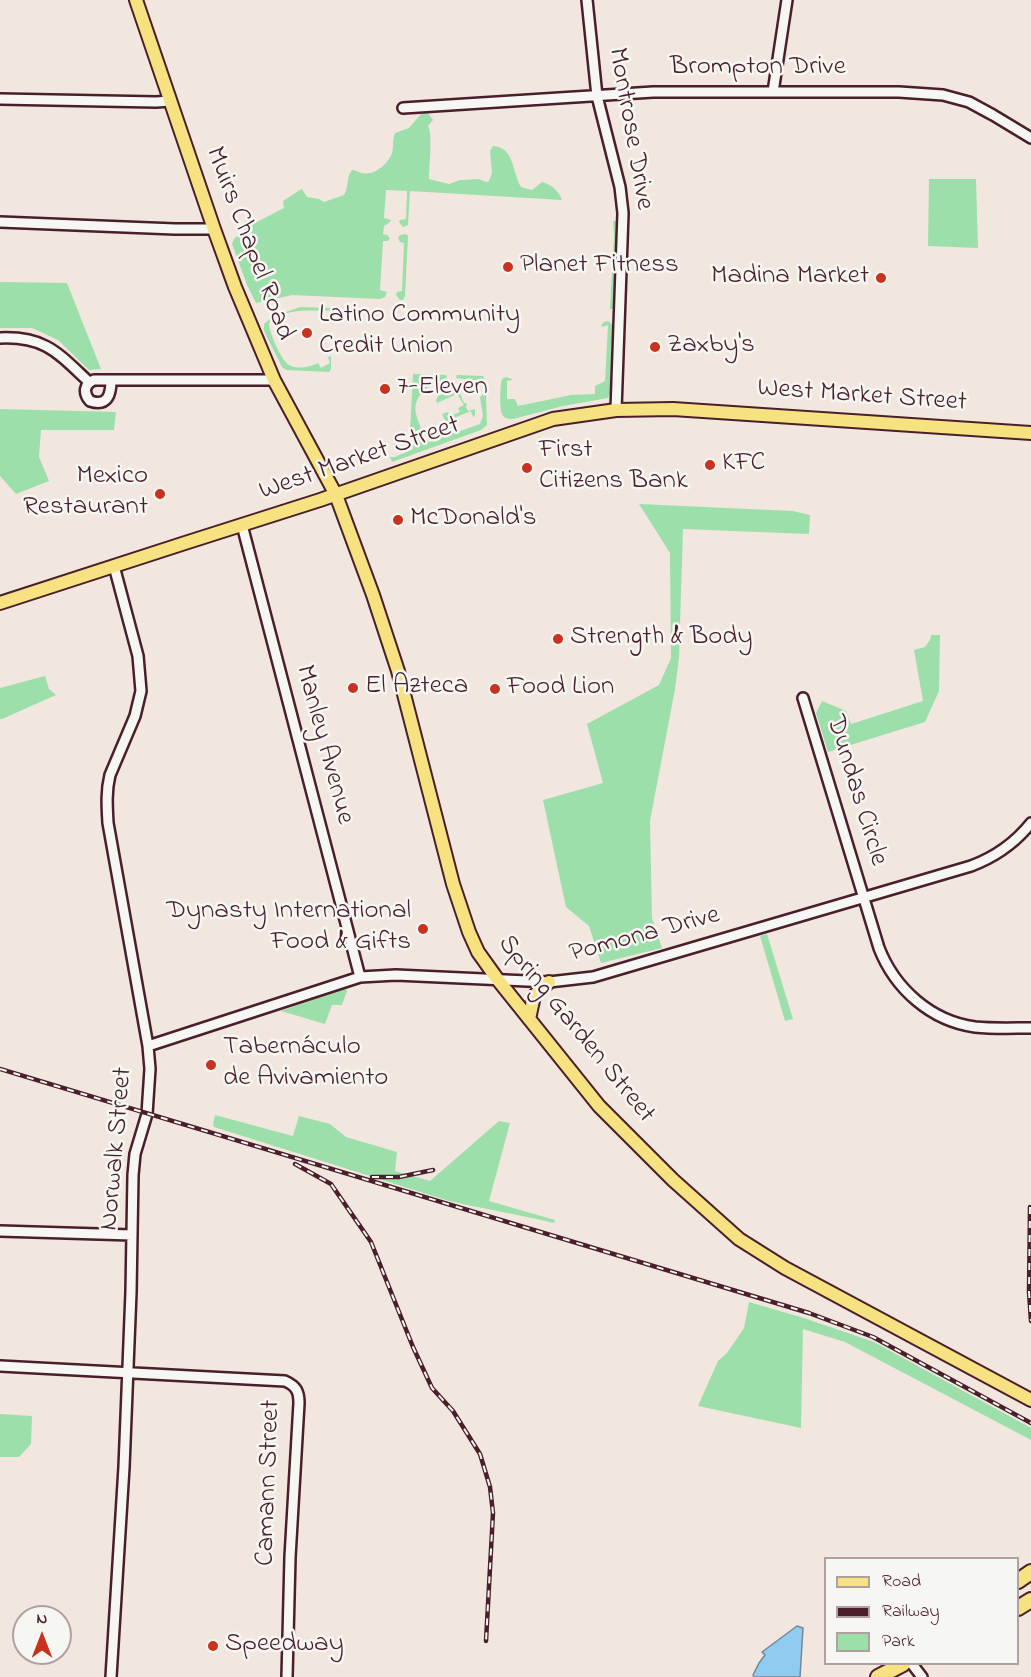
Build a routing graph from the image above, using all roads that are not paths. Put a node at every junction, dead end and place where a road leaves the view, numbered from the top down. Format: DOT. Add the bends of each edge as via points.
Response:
graph roads {
  1 [pos="136,0"];
  2 [pos="586,0"];
  3 [pos="787,0"];
  4 [pos="773,92"];
  5 [pos="597,96"];
  6 [pos="0,99"];
  7 [pos="170,101"];
  8 [pos="403,108"];
  9 [pos="1031,138"];
  10 [pos="0,222"];
  11 [pos="214,229"];
  12 [pos="0,338"];
  13 [pos="111,380"];
  14 [pos="274,380"];
  15 [pos="88,382"];
  16 [pos="616,410"];
  17 [pos="1031,433"];
  18 [pos="336,495"];
  19 [pos="242,525"];
  20 [pos="114,566"];
  21 [pos="0,603"];
  22 [pos="803,698"];
  23 [pos="1031,823"];
  24 [pos="864,897"];
  25 [pos="360,976"];
  26 [pos="498,980"];
  27 [pos="549,982"];
  28 [pos="529,1019"];
  29 [pos="1031,1028"];
  30 [pos="148,1046"];
  31 [pos="0,1231"];
  32 [pos="132,1235"];
  33 [pos="0,1366"];
  34 [pos="128,1372"];
  35 [pos="1031,1400"];
  36 [pos="901,1665"];
  37 [pos="913,1665"];
  38 [pos="111,1677"];
  39 [pos="287,1677"];
  40 [pos="878,1677"];
  41 [pos="922,1677"];
  1 -- 7 [label="main road, Muirs Chapel Road"];
  2 -- 5 [label="street, Montrose Drive"];
  3 -- 4 [label="street"];
  4 -- 5 [label="street, Brompton Drive"];
  4 -- 9 [label="street, Brompton Drive" via="943,95 969,102"];
  5 -- 8 [label="street, Brompton Drive"];
  5 -- 16 [label="street, Montrose Drive" via="623,213"];
  6 -- 7 [label="street"];
  7 -- 11 [label="main road, Muirs Chapel Road"];
  10 -- 11 [label="street"];
  11 -- 14 [label="main road, Muirs Chapel Road"];
  12 -- 15 [label="street" via="29,339 49,347"];
  13 -- 14 [label="street"];
  13 -- 15 [label="street"];
  13 -- 15 [label="street" via="110,394 99,403 87,398"];
  14 -- 18 [label="main road, Muirs Chapel Road"];
  16 -- 17 [label="main road, West Market Street" via="678,410"];
  16 -- 18 [label="main road, West Market Street" via="553,419"];
  18 -- 19 [label="main road, West Market Street"];
  18 -- 26 [label="main road, Spring Garden Street" via="393,655 456,894 478,952"];
  19 -- 20 [label="main road, West Market Street"];
  19 -- 25 [label="street, Manley Avenue"];
  20 -- 21 [label="main road, West Market Street"];
  20 -- 30 [label="street, Norwalk Street" via="138,657 141,691 135,716 110,775 106,807"];
  22 -- 24 [label="street, Dundas Circle"];
  23 -- 24 [label="street, Pomona Drive" via="990,858"];
  24 -- 27 [label="street, Pomona Drive" via="605,974"];
  24 -- 29 [label="street, Dundas Circle" via="883,957 899,983 916,1000 963,1025"];
  25 -- 26 [label="street, Pomona Drive"];
  25 -- 30 [label="street, Pomona Drive"];
  26 -- 27 [label="street, Pomona Drive"];
  26 -- 28 [label="main road, Spring Garden Street"];
  27 -- 28 [label="main road" via="534,996"];
  28 -- 35 [label="main road, Spring Garden Street" via="599,1106 738,1239"];
  30 -- 32 [label="street, Norwalk Street" via="147,1114 134,1164"];
  31 -- 32 [label="street"];
  32 -- 34 [label="street, Norwalk Street"];
  33 -- 34 [label="street"];
  34 -- 38 [label="street, Norwalk Street"];
  34 -- 39 [label="street, Camann Street" via="285,1382 298,1390"];
  36 -- 40 [label="highway"];
  37 -- 41 [label="street"];
}
